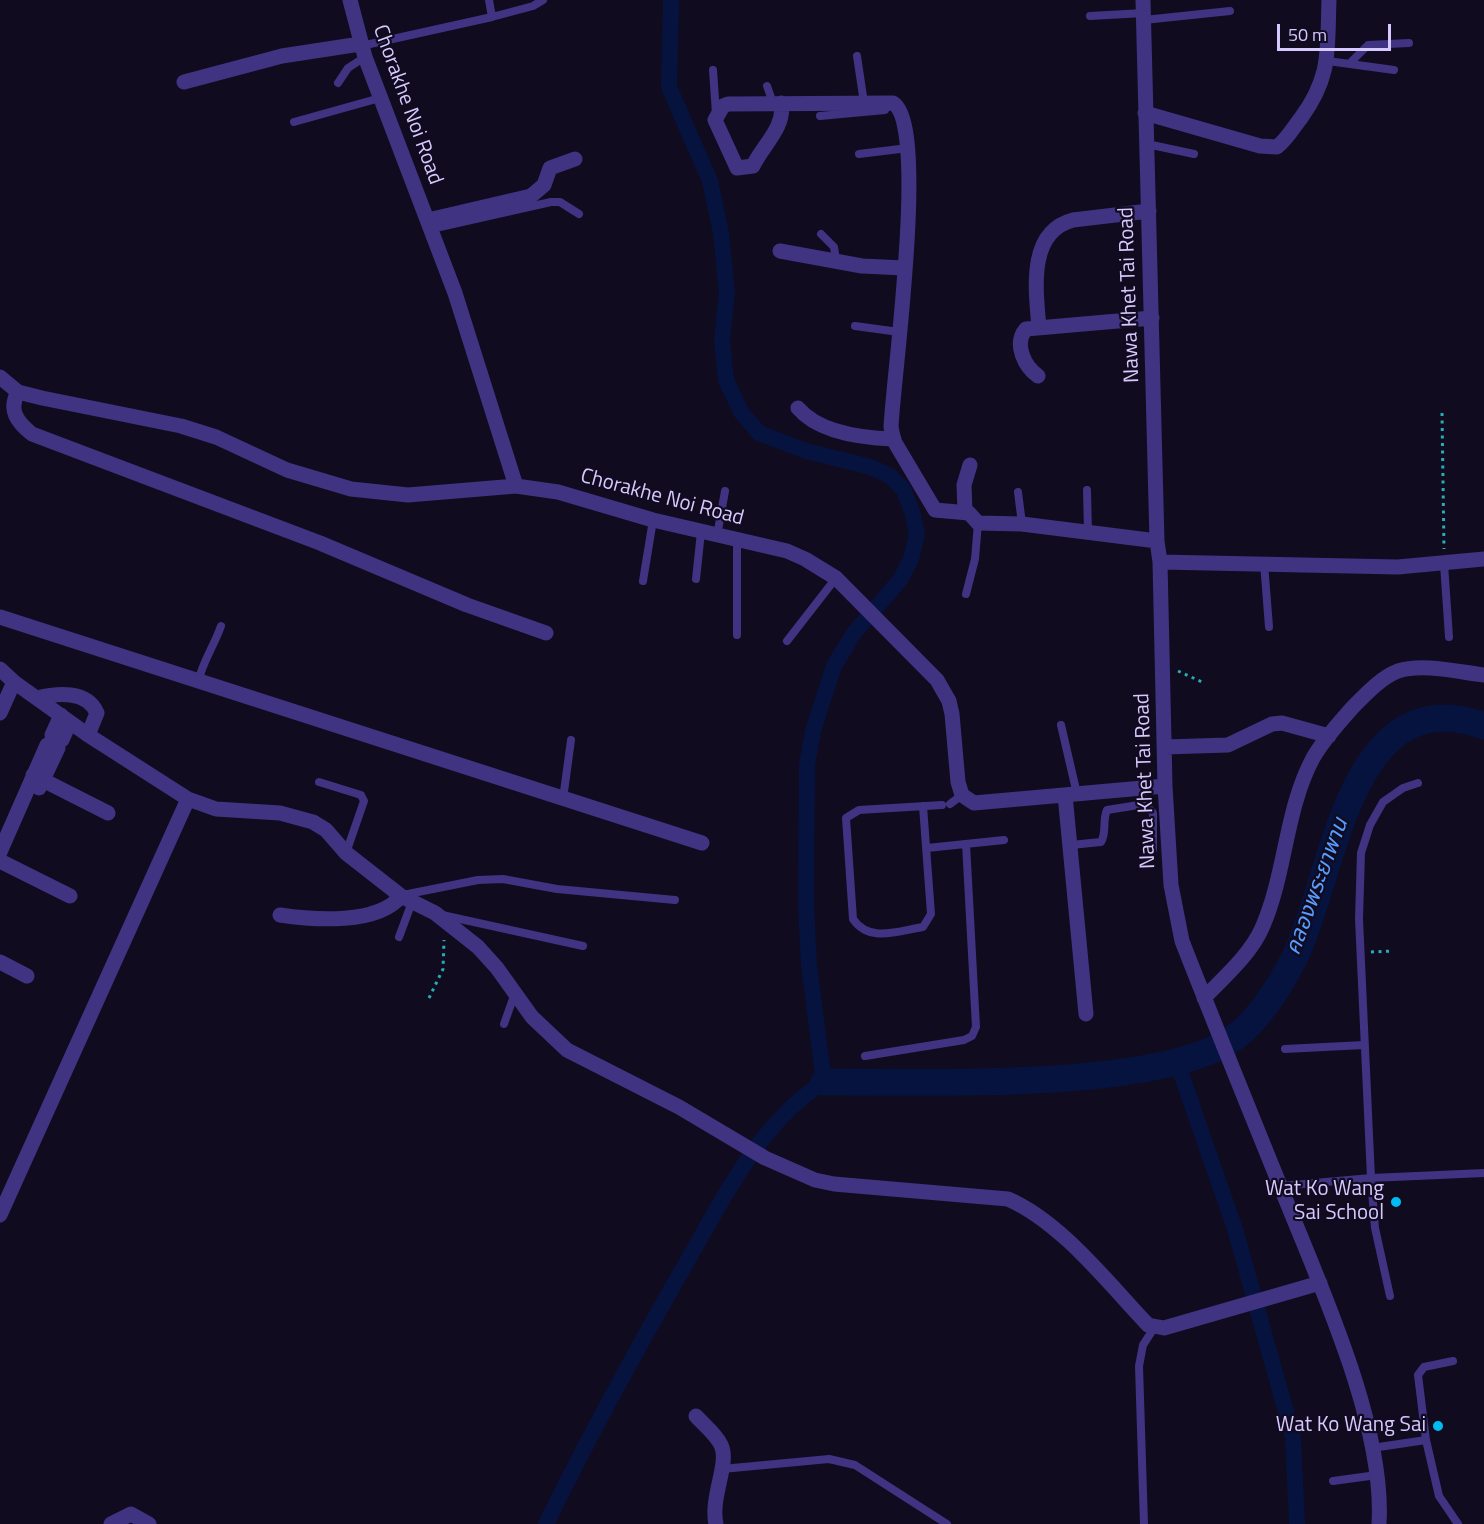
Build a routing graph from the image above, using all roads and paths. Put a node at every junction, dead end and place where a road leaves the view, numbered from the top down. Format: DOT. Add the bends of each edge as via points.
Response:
graph roads {
  1 [pos="350,0"];
  2 [pos="489,0"];
  3 [pos="543,0"];
  4 [pos="1329,0"];
  5 [pos="1144,11"];
  6 [pos="1230,11"];
  7 [pos="1089,16"];
  8 [pos="492,17"];
  9 [pos="1409,43"];
  10 [pos="362,49"];
  11 [pos="857,56"];
  12 [pos="1328,61"];
  13 [pos="1351,62"];
  14 [pos="713,70"];
  15 [pos="1394,70"];
  16 [pos="184,82"];
  17 [pos="338,83"];
  18 [pos="767,86"];
  19 [pos="380,98"];
  20 [pos="777,103"];
  21 [pos="864,103"];
  22 [pos="1145,113"];
  23 [pos="901,114"];
  24 [pos="716,115"];
  25 [pos="820,116"];
  26 [pos="294,122"];
  27 [pos="1147,144"];
  28 [pos="908,148"];
  29 [pos="860,154"];
  30 [pos="1194,154"];
  31 [pos="575,159"];
  32 [pos="1149,211"];
  33 [pos="579,214"];
  34 [pos="429,224"];
  35 [pos="821,234"];
  36 [pos="780,251"];
  37 [pos="836,261"];
  38 [pos="904,268"];
  39 [pos="1152,318"];
  40 [pos="855,326"];
  41 [pos="1038,328"];
  42 [pos="898,332"];
  43 [pos="1038,376"];
  44 [pos="0,377"];
  45 [pos="18,392"];
  46 [pos="798,408"];
  47 [pos="1442,413"];
  48 [pos="894,439"];
  49 [pos="970,465"];
  50 [pos="516,486"];
  51 [pos="1088,490"];
  52 [pos="725,491"];
  53 [pos="1018,492"];
  54 [pos="965,512"];
  55 [pos="653,520"];
  56 [pos="978,523"];
  57 [pos="1022,524"];
  58 [pos="701,532"];
  59 [pos="1088,533"];
  60 [pos="717,536"];
  61 [pos="737,540"];
  62 [pos="1157,541"];
  63 [pos="1484,559"];
  64 [pos="1160,562"];
  65 [pos="1264,563"];
  66 [pos="1444,564"];
  67 [pos="836,578"];
  68 [pos="696,579"];
  69 [pos="644,581"];
  70 [pos="966,594"];
  71 [pos="0,618"];
  72 [pos="221,626"];
  73 [pos="1269,627"];
  74 [pos="546,633"];
  75 [pos="737,635"];
  76 [pos="1449,637"];
  77 [pos="788,641"];
  78 [pos="1163,663"];
  79 [pos="0,669"];
  80 [pos="1484,675"];
  81 [pos="14,682"];
  82 [pos="198,682"];
  83 [pos="1202,682"];
  84 [pos="37,698"];
  85 [pos="0,713"];
  86 [pos="66,719"];
  87 [pos="1060,725"];
  88 [pos="1333,730"];
  89 [pos="88,735"];
  90 [pos="571,740"];
  91 [pos="1165,747"];
  92 [pos="37,778"];
  93 [pos="319,782"];
  94 [pos="1418,783"];
  95 [pos="1165,786"];
  96 [pos="1071,795"];
  97 [pos="188,799"];
  98 [pos="563,799"];
  99 [pos="951,802"];
  100 [pos="923,806"];
  101 [pos="108,813"];
  102 [pos="1004,840"];
  103 [pos="702,843"];
  104 [pos="966,844"];
  105 [pos="1071,845"];
  106 [pos="927,848"];
  107 [pos="1153,849"];
  108 [pos="0,852"];
  109 [pos="346,853"];
  110 [pos="0,861"];
  111 [pos="70,896"];
  112 [pos="407,899"];
  113 [pos="675,900"];
  114 [pos="280,915"];
  115 [pos="440,917"];
  116 [pos="399,937"];
  117 [pos="583,945"];
  118 [pos="1392,951"];
  119 [pos="1360,952"];
  120 [pos="0,962"];
  121 [pos="27,976"];
  122 [pos="515,993"];
  123 [pos="429,998"];
  124 [pos="1207,1004"];
  125 [pos="1086,1014"];
  126 [pos="504,1024"];
  127 [pos="1364,1045"];
  128 [pos="1285,1049"];
  129 [pos="865,1056"];
  130 [pos="1484,1173"];
  131 [pos="1371,1178"];
  132 [pos="1281,1186"];
  133 [pos="0,1215"];
  134 [pos="1320,1283"];
  135 [pos="1390,1296"];
  136 [pos="1154,1328"];
  137 [pos="1453,1361"];
  138 [pos="696,1416"];
  139 [pos="1426,1440"];
  140 [pos="1371,1448"];
  141 [pos="722,1469"];
  142 [pos="1377,1475"];
  143 [pos="1333,1481"];
  144 [pos="111,1524"];
  145 [pos="149,1524"];
  146 [pos="716,1524"];
  147 [pos="947,1524"];
  148 [pos="1144,1524"];
  149 [pos="1379,1524"];
  150 [pos="1458,1524"];
  1 -- 10 [label="street, Chorakhe Noi Road"];
  2 -- 8 [label="lane"];
  3 -- 8 [label="lane"];
  4 -- 12 [label="street"];
  5 -- 6 [label="lane"];
  5 -- 7 [label="lane"];
  5 -- 22 [label="street, Nawa Khet Tai Road"];
  8 -- 10 [label="lane"];
  9 -- 13 [label="lane" via="1368,45"];
  10 -- 16 [label="street" via="282,56"];
  10 -- 17 [label="lane"];
  10 -- 19 [label="street, Chorakhe Noi Road"];
  11 -- 21 [label="lane"];
  12 -- 13 [label="lane"];
  12 -- 22 [label="street" via="1314,99 1277,147 1260,146"];
  13 -- 15 [label="lane"];
  14 -- 24 [label="lane"];
  18 -- 20 [label="lane"];
  19 -- 26 [label="lane"];
  19 -- 34 [label="street, Chorakhe Noi Road"];
  20 -- 21 [label="street"];
  20 -- 24 [label="street" via="728,104"];
  20 -- 24 [label="street" via="783,113 771,140 753,166 745,169 733,163"];
  21 -- 23 [label="street" via="892,103"];
  22 -- 27 [label="street, Nawa Khet Tai Road"];
  23 -- 25 [label="lane" via="876,111"];
  23 -- 28 [label="street"];
  27 -- 30 [label="lane"];
  27 -- 32 [label="street, Nawa Khet Tai Road"];
  28 -- 29 [label="lane"];
  28 -- 38 [label="street" via="909,216"];
  31 -- 34 [label="street" via="550,168 544,185 531,196"];
  32 -- 39 [label="street, Nawa Khet Tai Road"];
  32 -- 41 [label="street" via="1073,220 1051,231 1035,277"];
  33 -- 34 [label="lane" via="560,202 551,202"];
  34 -- 50 [label="street, Chorakhe Noi Road"];
  35 -- 37 [label="lane" via="834,247"];
  36 -- 37 [label="street"];
  37 -- 38 [label="street"];
  38 -- 42 [label="street"];
  39 -- 41 [label="street"];
  39 -- 62 [label="street, Nawa Khet Tai Road"];
  40 -- 42 [label="lane"];
  41 -- 43 [label="street" via="1023,332 1022,354 1029,370"];
  42 -- 48 [label="street"];
  44 -- 45 [label="street"];
  45 -- 50 [label="street" via="181,426 216,437 287,470 351,489 408,495"];
  45 -- 74 [label="street" via="12,402 13,412 32,434"];
  46 -- 48 [label="street" via="821,424 867,438"];
  47 -- 66 [label="path"];
  48 -- 54 [label="street" via="936,510"];
  49 -- 54 [label="street" via="963,485"];
  50 -- 55 [label="street, Chorakhe Noi Road" via="558,492"];
  51 -- 59 [label="lane"];
  52 -- 60 [label="lane"];
  53 -- 57 [label="lane"];
  54 -- 56 [label="street"];
  55 -- 58 [label="street, Chorakhe Noi Road"];
  55 -- 69 [label="lane"];
  56 -- 57 [label="street"];
  56 -- 70 [label="lane" via="975,560"];
  57 -- 59 [label="street"];
  58 -- 60 [label="street, Chorakhe Noi Road"];
  58 -- 68 [label="lane"];
  59 -- 62 [label="street"];
  60 -- 61 [label="street, Chorakhe Noi Road"];
  61 -- 67 [label="street, Chorakhe Noi Road" via="787,551"];
  61 -- 75 [label="lane"];
  62 -- 64 [label="street, Nawa Khet Tai Road"];
  63 -- 66 [label="street"];
  64 -- 65 [label="street"];
  64 -- 78 [label="street, Nawa Khet Tai Road"];
  65 -- 66 [label="street" via="1356,567"];
  65 -- 73 [label="lane"];
  66 -- 76 [label="lane"];
  67 -- 77 [label="lane"];
  67 -- 99 [label="street, Chorakhe Noi Road" via="937,680 949,700 958,782"];
  71 -- 82 [label="street"];
  72 -- 82 [label="lane"];
  78 -- 83 [label="path"];
  78 -- 91 [label="street, Nawa Khet Tai Road"];
  79 -- 81 [label="street"];
  80 -- 88 [label="street" via="1406,670 1386,678"];
  81 -- 84 [label="street"];
  81 -- 85 [label="street"];
  82 -- 98 [label="street"];
  84 -- 86 [label="street"];
  84 -- 89 [label="street" via="54,694 82,698 97,713"];
  86 -- 89 [label="street"];
  86 -- 92 [label="street"];
  87 -- 96 [label="lane"];
  88 -- 91 [label="street" via="1272,724 1228,745"];
  88 -- 124 [label="street" via="1313,759 1299,793 1261,930"];
  89 -- 97 [label="street"];
  90 -- 98 [label="lane"];
  91 -- 95 [label="street, Nawa Khet Tai Road"];
  92 -- 101 [label="street"];
  92 -- 108 [label="street" via="33,797 24,802"];
  93 -- 109 [label="lane" via="361,795 364,801"];
  94 -- 119 [label="lane" via="1383,802 1370,825 1361,853"];
  95 -- 96 [label="street"];
  95 -- 124 [label="street, Nawa Khet Tai Road" via="1174,911"];
  96 -- 99 [label="street"];
  96 -- 105 [label="street"];
  97 -- 109 [label="street" via="216,809 298,817 326,830"];
  97 -- 133 [label="street"];
  98 -- 103 [label="street"];
  99 -- 100 [label="lane"];
  100 -- 106 [label="lane"];
  100 -- 106 [label="lane" via="860,810 846,818 853,919 860,929 868,933 888,932 923,927 929,921"];
  102 -- 104 [label="lane"];
  104 -- 106 [label="lane"];
  104 -- 129 [label="lane" via="976,1027 972,1036"];
  105 -- 107 [label="lane" via="1101,842 1107,810 1145,804 1153,813"];
  105 -- 125 [label="street"];
  109 -- 112 [label="street"];
  110 -- 111 [label="street"];
  112 -- 113 [label="lane" via="478,880 503,879 557,890"];
  112 -- 114 [label="street" via="367,914 317,919"];
  112 -- 115 [label="street"];
  112 -- 116 [label="lane"];
  115 -- 117 [label="lane"];
  115 -- 122 [label="street" via="477,947"];
  115 -- 123 [label="path" via="443,969"];
  118 -- 119 [label="path"];
  119 -- 127 [label="lane"];
  120 -- 121 [label="street"];
  122 -- 126 [label="lane"];
  122 -- 136 [label="street" via="532,1017 567,1050 765,1158 815,1180 988,1195 1027,1207"];
  124 -- 132 [label="street, Nawa Khet Tai Road"];
  127 -- 128 [label="lane"];
  127 -- 131 [label="lane"];
  130 -- 131 [label="lane"];
  131 -- 132 [label="lane"];
  131 -- 135 [label="lane" via="1375,1228"];
  132 -- 134 [label="street, Nawa Khet Tai Road"];
  134 -- 136 [label="street" via="1223,1313"];
  134 -- 140 [label="street, Nawa Khet Tai Road" via="1346,1355"];
  136 -- 148 [label="lane" via="1143,1345 1139,1366"];
  137 -- 139 [label="lane" via="1424,1366 1418,1375"];
  138 -- 141 [label="street" via="720,1442"];
  139 -- 140 [label="lane"];
  139 -- 150 [label="lane" via="1439,1496"];
  140 -- 142 [label="street, Nawa Khet Tai Road"];
  141 -- 146 [label="street" via="714,1500"];
  141 -- 147 [label="lane" via="829,1459 855,1465"];
  142 -- 143 [label="lane"];
  142 -- 149 [label="street, Nawa Khet Tai Road"];
  144 -- 145 [label="street" via="131,1514"];
}
